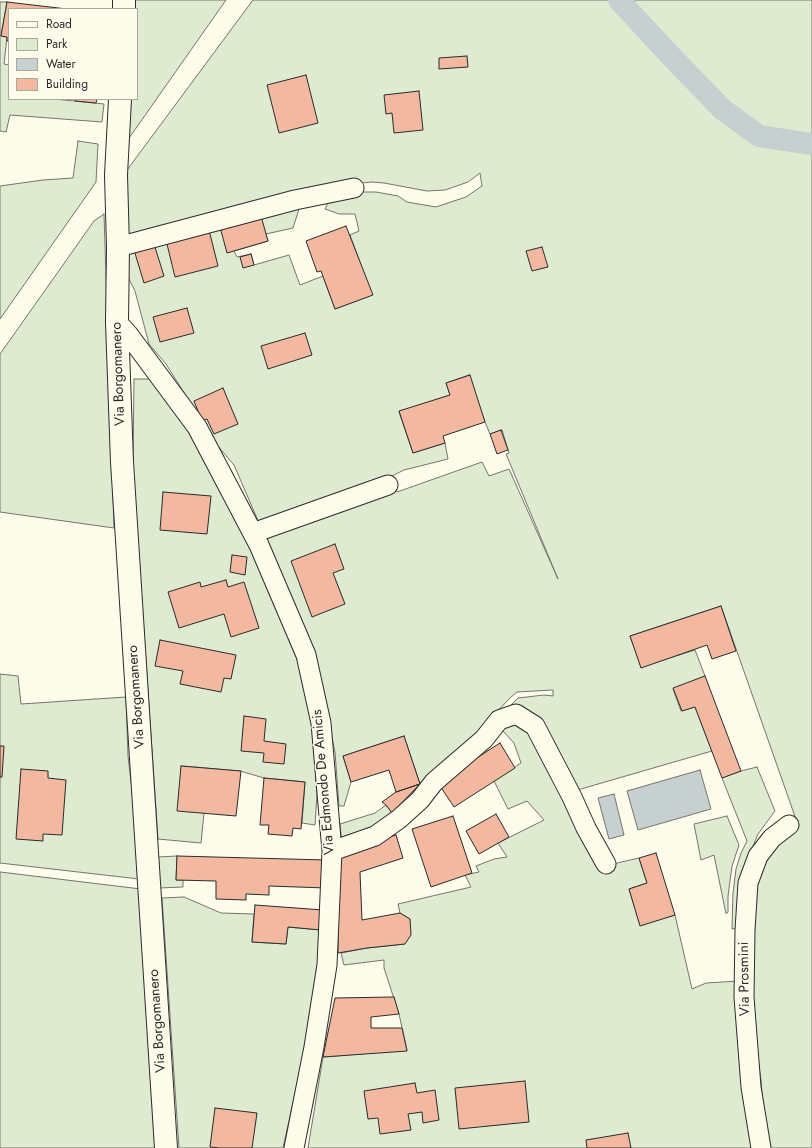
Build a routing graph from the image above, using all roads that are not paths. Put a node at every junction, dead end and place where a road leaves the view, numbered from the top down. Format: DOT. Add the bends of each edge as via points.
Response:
graph roads {
  1 [pos="120,100"];
  2 [pos="354,188"];
  3 [pos="118,247"];
  4 [pos="117,322"];
  5 [pos="388,484"];
  6 [pos="253,533"];
  7 [pos="789,825"];
  8 [pos="332,851"];
  9 [pos="606,864"];
  10 [pos="166,1148"];
  11 [pos="294,1148"];
  12 [pos="761,1148"];
  1 -- 3 [label="main road, Via Borgomanero" via="116,175"];
  2 -- 3 [label="street" via="295,200"];
  3 -- 4 [label="main road, Via Borgomanero"];
  4 -- 6 [label="street, Via Edmondo De Amicis" via="197,427"];
  4 -- 10 [label="main road, Via Borgomanero" via="122,462"];
  5 -- 6 [label="street"];
  6 -- 8 [label="street, Via Edmondo De Amicis" via="306,656 321,723"];
  7 -- 12 [label="street, Via Prosmini" via="772,838 758,856 748,883 744,997 752,1087"];
  8 -- 9 [label="street" via="375,836 399,819 420,800 434,782 484,739 499,720 516,714 535,726"];
  8 -- 11 [label="street, Via Edmondo De Amicis" via="327,965"];
}
